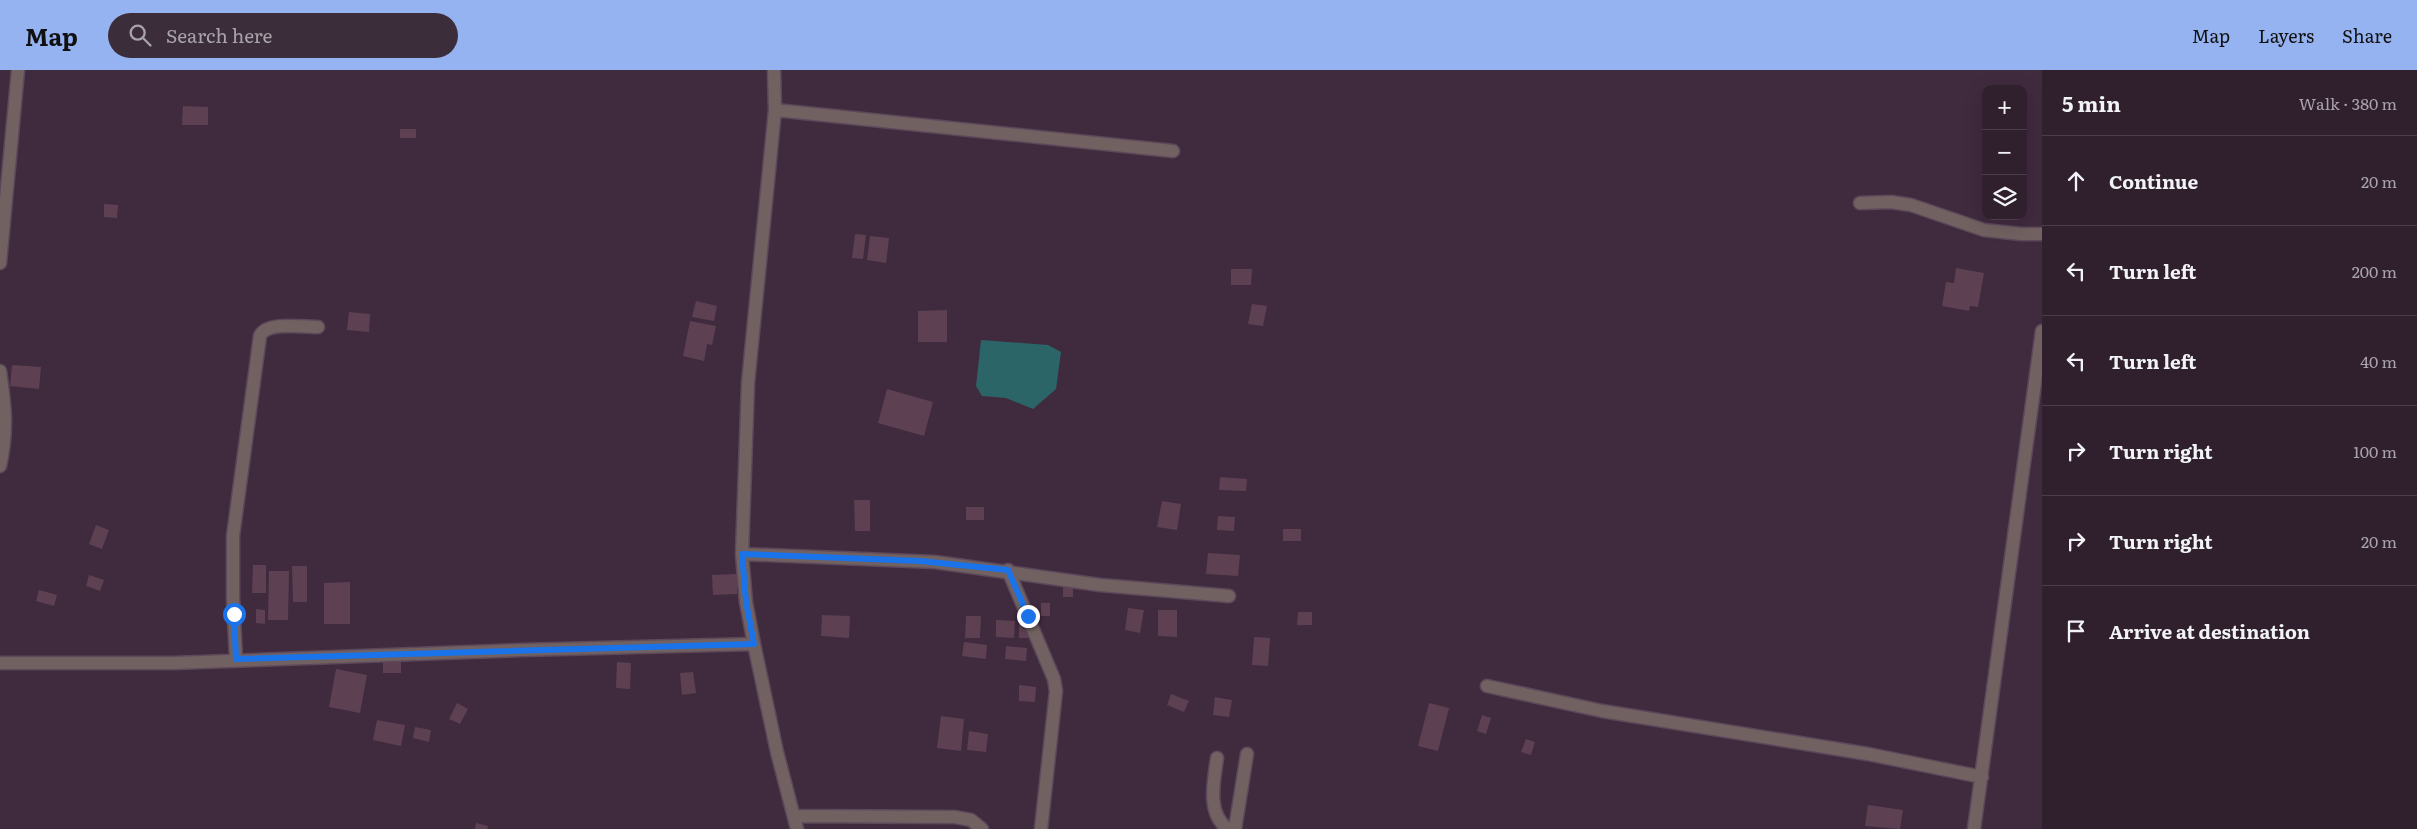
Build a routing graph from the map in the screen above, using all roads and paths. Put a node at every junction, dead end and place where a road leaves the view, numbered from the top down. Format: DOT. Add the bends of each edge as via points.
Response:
graph roads {
  1 [pos="18,70"];
  2 [pos="774,70"];
  3 [pos="775,110"];
  4 [pos="1172,150"];
  5 [pos="1860,203"];
  6 [pos="2042,234"];
  7 [pos="0,263"];
  8 [pos="318,327"];
  9 [pos="2042,331"];
  10 [pos="0,371"];
  11 [pos="0,466"];
  12 [pos="742,554"];
  13 [pos="1008,570"];
  14 [pos="1229,596"];
  15 [pos="754,644"];
  16 [pos="236,659"];
  17 [pos="0,663"];
  18 [pos="1487,686"];
  19 [pos="1246,754"];
  20 [pos="1217,758"];
  21 [pos="1982,777"];
  22 [pos="795,816"];
  23 [pos="797,829"];
  24 [pos="982,829"];
  25 [pos="1041,829"];
  26 [pos="1228,829"];
  27 [pos="1235,829"];
  28 [pos="1974,829"];
  1 -- 7 [label="street"];
  2 -- 3 [label="street"];
  3 -- 4 [label="street"];
  3 -- 12 [label="street" via="748,384"];
  5 -- 6 [label="street" via="1910,205 1984,230"];
  8 -- 16 [label="street" via="271,326 260,336 233,536"];
  9 -- 21 [label="street"];
  10 -- 11 [label="street" via="7,416"];
  12 -- 13 [label="street" via="926,561"];
  12 -- 15 [label="street"];
  13 -- 14 [label="street" via="1100,585"];
  13 -- 25 [label="street" via="1054,679 1055,698"];
  15 -- 16 [label="street"];
  15 -- 22 [label="street" via="777,752"];
  16 -- 17 [label="street" via="174,663"];
  18 -- 21 [label="street" via="1602,711 1868,754"];
  19 -- 27 [label="street"];
  20 -- 26 [label="street" via="1215,812"];
  21 -- 28 [label="street"];
  22 -- 23 [label="street"];
  22 -- 24 [label="street" via="954,817 970,820"];
}
